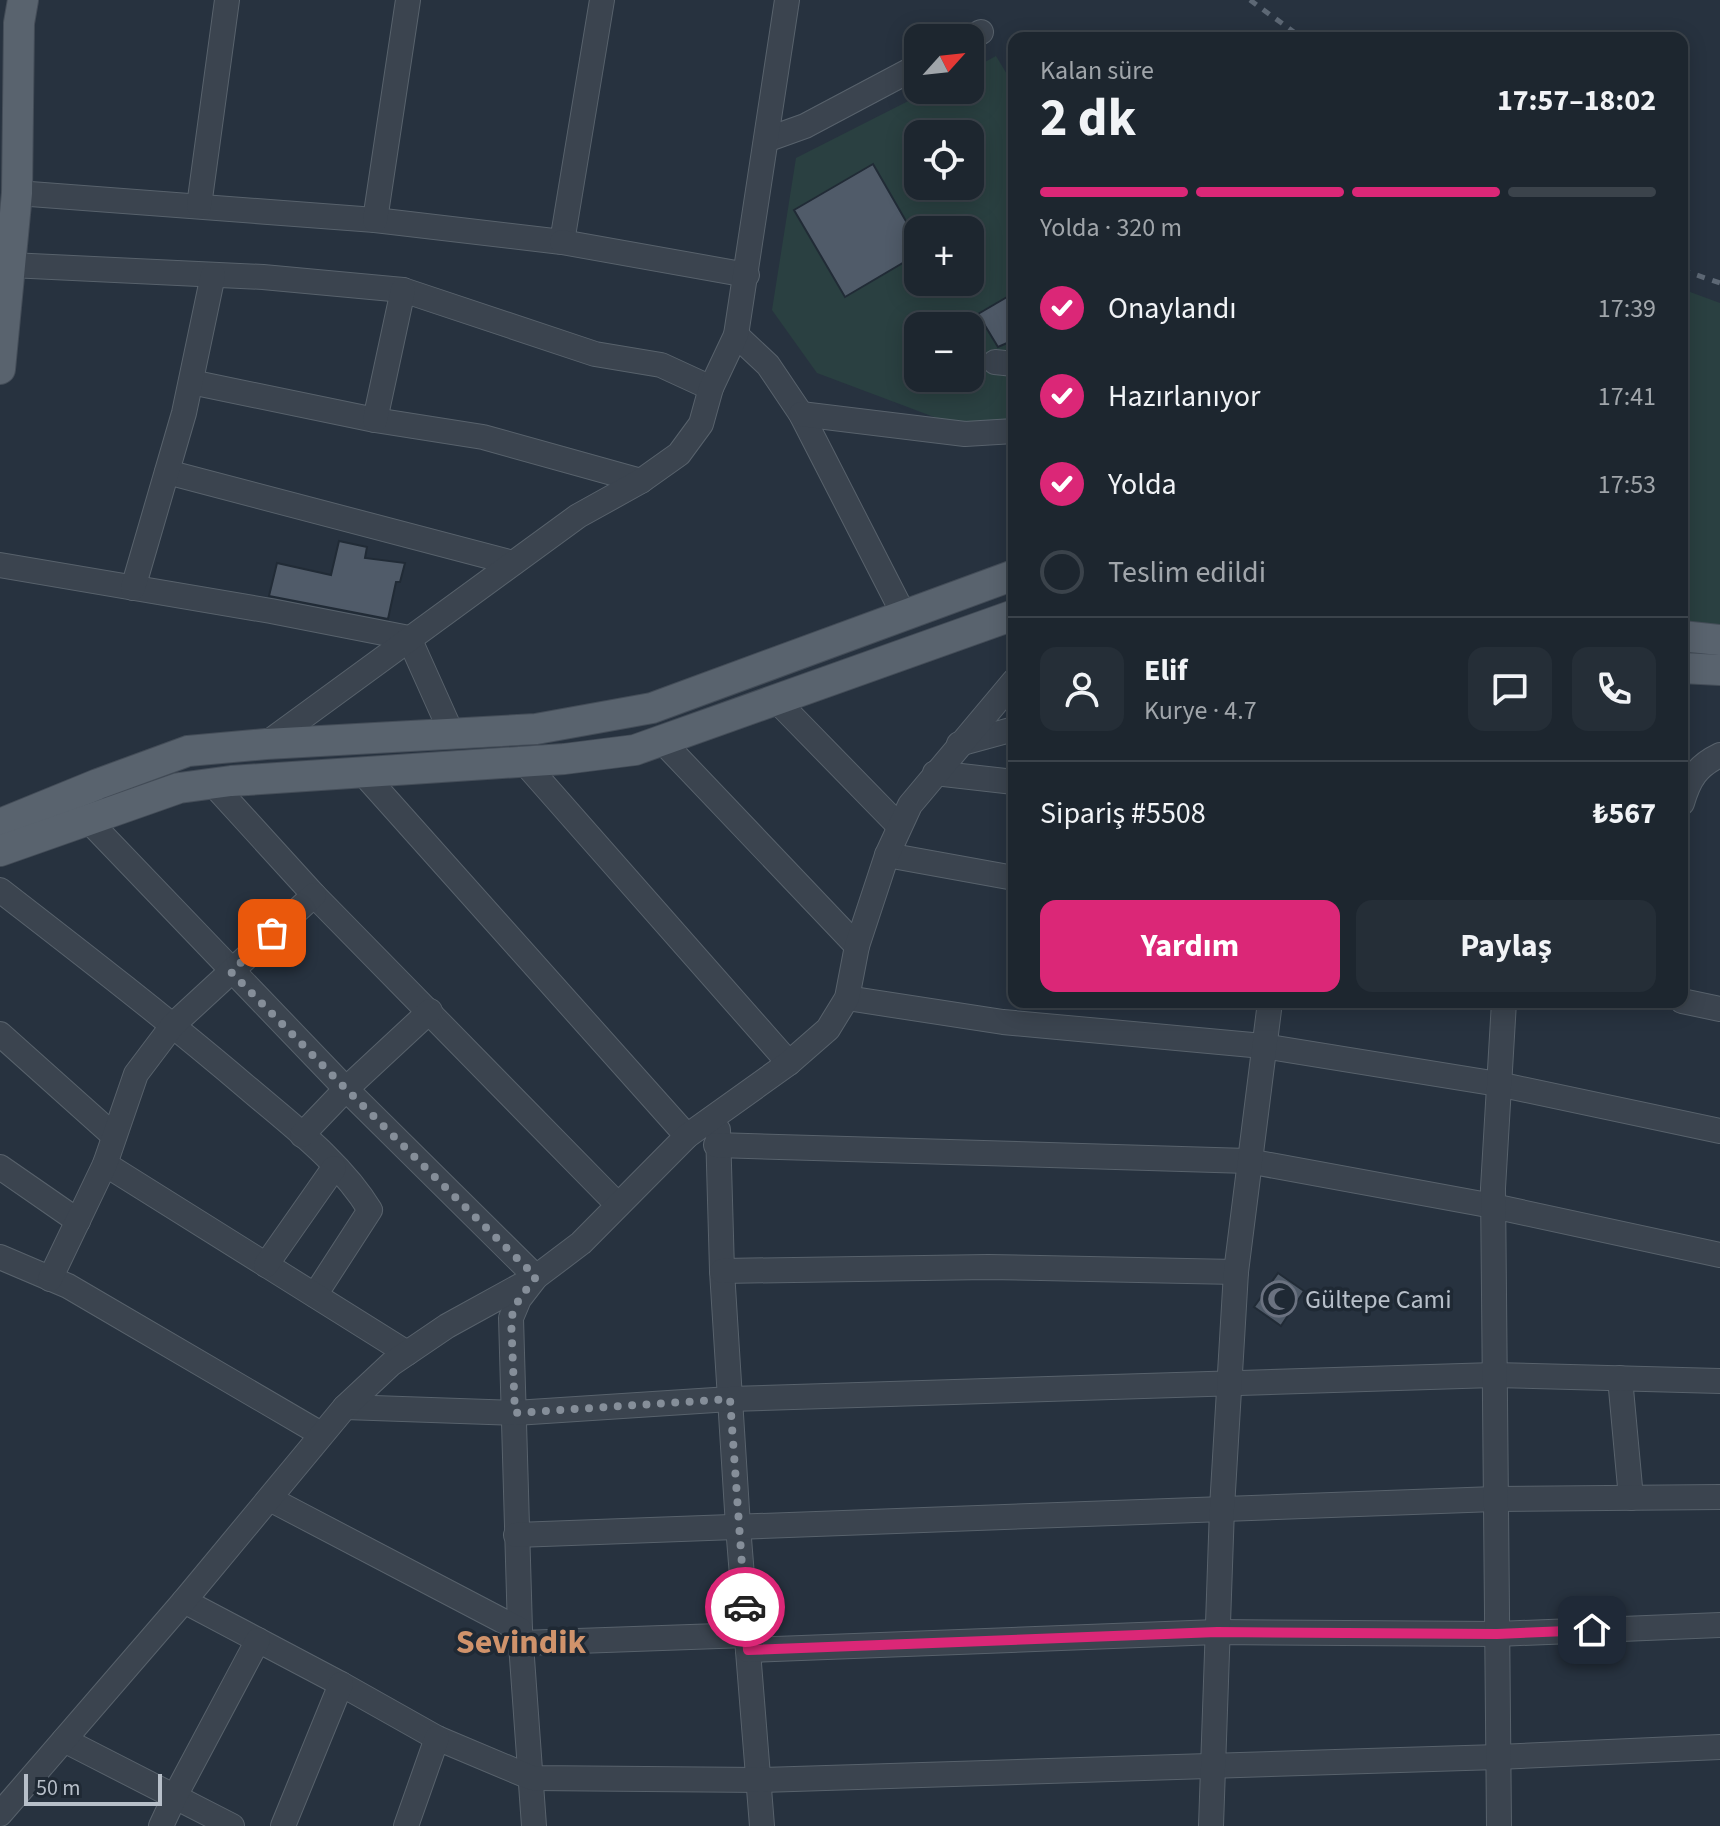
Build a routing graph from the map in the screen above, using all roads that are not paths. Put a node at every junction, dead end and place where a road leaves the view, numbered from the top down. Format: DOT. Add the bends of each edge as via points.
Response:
graph roads {
  1 [pos="23,0"];
  2 [pos="227,0"];
  3 [pos="408,0"];
  4 [pos="602,0"];
  5 [pos="787,0"];
  6 [pos="904,73"];
  7 [pos="766,140"];
  8 [pos="17,193"];
  9 [pos="199,206"];
  10 [pos="375,220"];
  11 [pos="562,242"];
  12 [pos="10,265"];
  13 [pos="213,275"];
  14 [pos="747,275"];
  15 [pos="403,290"];
  16 [pos="736,335"];
  17 [pos="0,369"];
  18 [pos="191,382"];
  19 [pos="711,388"];
  20 [pos="801,414"];
  21 [pos="375,420"];
  22 [pos="1008,431"];
  23 [pos="167,472"];
  24 [pos="641,481"];
  25 [pos="513,563"];
  26 [pos="0,565"];
  27 [pos="1008,577"];
  28 [pos="133,588"];
  29 [pos="905,617"];
  30 [pos="1008,617"];
  31 [pos="1688,637"];
  32 [pos="409,638"];
  33 [pos="1720,640"];
  34 [pos="1688,668"];
  35 [pos="1720,670"];
  36 [pos="1008,688"];
  37 [pos="777,701"];
  38 [pos="1008,731"];
  39 [pos="452,734"];
  40 [pos="662,741"];
  41 [pos="266,744"];
  42 [pos="959,744"];
  43 [pos="1720,755"];
  44 [pos="523,761"];
  45 [pos="362,772"];
  46 [pos="935,773"];
  47 [pos="1008,781"];
  48 [pos="212,783"];
  49 [pos="1688,784"];
  50 [pos="87,819"];
  51 [pos="0,824"];
  52 [pos="899,826"];
  53 [pos="0,851"];
  54 [pos="887,855"];
  55 [pos="1008,877"];
  56 [pos="0,890"];
  57 [pos="314,895"];
  58 [pos="857,946"];
  59 [pos="231,972"];
  60 [pos="847,998"];
  61 [pos="1688,1002"];
  62 [pos="1269,1008"];
  63 [pos="1504,1008"];
  64 [pos="1720,1009"];
  65 [pos="430,1011"];
  66 [pos="173,1025"];
  67 [pos="0,1034"];
  68 [pos="1263,1046"];
  69 [pos="789,1063"];
  70 [pos="1498,1084"];
  71 [pos="346,1089"];
  72 [pos="719,1113"];
  73 [pos="1720,1131"];
  74 [pos="302,1135"];
  75 [pos="114,1136"];
  76 [pos="687,1136"];
  77 [pos="716,1145"];
  78 [pos="1248,1161"];
  79 [pos="105,1164"];
  80 [pos="0,1167"];
  81 [pos="334,1168"];
  82 [pos="618,1205"];
  83 [pos="1493,1206"];
  84 [pos="78,1221"];
  85 [pos="1720,1255"];
  86 [pos="0,1257"];
  87 [pos="266,1265"];
  88 [pos="722,1271"];
  89 [pos="1236,1272"];
  90 [pos="536,1277"];
  91 [pos="50,1279"];
  92 [pos="315,1295"];
  93 [pos="407,1353"];
  94 [pos="1494,1375"];
  95 [pos="1620,1378"];
  96 [pos="1720,1381"];
  97 [pos="1231,1383"];
  98 [pos="730,1399"];
  99 [pos="345,1407"];
  100 [pos="515,1413"];
  101 [pos="321,1434"];
  102 [pos="1720,1497"];
  103 [pos="1631,1498"];
  104 [pos="270,1499"];
  105 [pos="1495,1499"];
  106 [pos="1222,1508"];
  107 [pos="738,1526"];
  108 [pos="516,1535"];
  109 [pos="184,1601"];
  110 [pos="1720,1625"];
  111 [pos="1217,1632"];
  112 [pos="1497,1634"];
  113 [pos="520,1637"];
  114 [pos="258,1640"];
  115 [pos="748,1643"];
  116 [pos="341,1684"];
  117 [pos="437,1738"];
  118 [pos="64,1740"];
  119 [pos="1720,1747"];
  120 [pos="1498,1757"];
  121 [pos="1215,1765"];
  122 [pos="532,1778"];
  123 [pos="760,1780"];
  124 [pos="175,1796"];
  125 [pos="0,1814"];
  126 [pos="0,1822"];
  127 [pos="7,1826"];
  128 [pos="161,1826"];
  129 [pos="232,1826"];
  130 [pos="283,1826"];
  131 [pos="406,1826"];
  132 [pos="534,1826"];
  133 [pos="762,1826"];
  134 [pos="1211,1826"];
  135 [pos="1499,1826"];
  1 -- 8 [label="main road"];
  2 -- 9 [label="street"];
  3 -- 10 [label="street"];
  4 -- 11 [label="street"];
  5 -- 7 [label="street"];
  6 -- 7 [label="street" via="805,126"];
  7 -- 14 [label="street"];
  8 -- 9 [label="street"];
  8 -- 12 [label="main road"];
  9 -- 10 [label="street"];
  10 -- 11 [label="street"];
  11 -- 14 [label="street"];
  12 -- 13 [label="street"];
  12 -- 17 [label="main road"];
  13 -- 15 [label="street"];
  13 -- 18 [label="street"];
  14 -- 16 [label="street"];
  15 -- 19 [label="street" via="595,354 661,365"];
  15 -- 21 [label="street"];
  16 -- 19 [label="street"];
  16 -- 20 [label="street" via="768,365"];
  18 -- 21 [label="street"];
  18 -- 23 [label="street"];
  19 -- 24 [label="street" via="701,424 679,454"];
  20 -- 22 [label="street" via="965,434"];
  20 -- 29 [label="street"];
  21 -- 24 [label="street" via="483,437"];
  23 -- 25 [label="street"];
  23 -- 28 [label="street"];
  24 -- 25 [label="street" via="578,516"];
  25 -- 32 [label="street"];
  26 -- 28 [label="street"];
  27 -- 29 [label="main road"];
  28 -- 32 [label="street"];
  29 -- 39 [label="main road" via="652,708 536,729"];
  30 -- 37 [label="main road"];
  31 -- 33 [label="main road"];
  32 -- 39 [label="street"];
  32 -- 41 [label="street"];
  34 -- 35 [label="main road"];
  36 -- 42 [label="street"];
  37 -- 40 [label="main road"];
  37 -- 52 [label="street"];
  38 -- 42 [label="street"];
  39 -- 41 [label="main road"];
  40 -- 44 [label="main road" via="635,750"];
  40 -- 58 [label="street"];
  41 -- 51 [label="main road" via="188,751"];
  42 -- 46 [label="street"];
  43 -- 49 [label="street" via="1703,763"];
  44 -- 45 [label="main road"];
  44 -- 69 [label="street"];
  45 -- 48 [label="main road"];
  45 -- 76 [label="street"];
  46 -- 47 [label="street"];
  46 -- 52 [label="street"];
  48 -- 50 [label="main road" via="179,788"];
  48 -- 57 [label="street"];
  50 -- 53 [label="main road"];
  50 -- 59 [label="street"];
  52 -- 54 [label="street"];
  54 -- 55 [label="street"];
  54 -- 58 [label="street"];
  56 -- 66 [label="street"];
  57 -- 59 [label="street"];
  57 -- 65 [label="street"];
  58 -- 60 [label="street"];
  59 -- 66 [label="street"];
  59 -- 71 [label="street"];
  60 -- 68 [label="street" via="1003,1022"];
  60 -- 69 [label="street" via="828,1029"];
  61 -- 64 [label="street"];
  62 -- 68 [label="street"];
  63 -- 70 [label="street"];
  65 -- 71 [label="street"];
  65 -- 82 [label="street"];
  66 -- 74 [label="street"];
  66 -- 75 [label="street" via="136,1074"];
  67 -- 75 [label="street"];
  68 -- 70 [label="street"];
  68 -- 78 [label="street"];
  69 -- 72 [label="street"];
  70 -- 73 [label="street"];
  70 -- 83 [label="street"];
  71 -- 74 [label="street"];
  71 -- 90 [label="street"];
  72 -- 76 [label="street"];
  72 -- 77 [label="street"];
  74 -- 81 [label="street"];
  75 -- 79 [label="street"];
  76 -- 82 [label="street"];
  77 -- 78 [label="street"];
  77 -- 88 [label="street"];
  78 -- 83 [label="street"];
  78 -- 89 [label="street"];
  79 -- 84 [label="street"];
  79 -- 87 [label="street"];
  80 -- 84 [label="street"];
  81 -- 87 [label="street"];
  81 -- 92 [label="street" via="370,1210"];
  82 -- 90 [label="street" via="581,1243"];
  83 -- 85 [label="street"];
  83 -- 94 [label="street"];
  84 -- 91 [label="street"];
  86 -- 91 [label="street"];
  87 -- 92 [label="street"];
  88 -- 89 [label="street" via="988,1267"];
  88 -- 98 [label="street"];
  89 -- 97 [label="street"];
  90 -- 93 [label="street"];
  90 -- 100 [label="street" via="511,1318"];
  91 -- 101 [label="street"];
  92 -- 93 [label="street"];
  93 -- 99 [label="street"];
  94 -- 95 [label="street"];
  94 -- 97 [label="street"];
  94 -- 105 [label="street"];
  95 -- 96 [label="street"];
  95 -- 103 [label="street"];
  97 -- 98 [label="street"];
  97 -- 106 [label="street"];
  98 -- 100 [label="street"];
  98 -- 107 [label="street"];
  99 -- 100 [label="street"];
  99 -- 101 [label="street"];
  100 -- 108 [label="street"];
  101 -- 104 [label="street"];
  102 -- 103 [label="street"];
  103 -- 105 [label="street"];
  104 -- 109 [label="street"];
  104 -- 113 [label="street"];
  105 -- 106 [label="street"];
  105 -- 112 [label="street"];
  106 -- 107 [label="street"];
  106 -- 111 [label="street"];
  107 -- 108 [label="street"];
  107 -- 115 [label="street"];
  108 -- 113 [label="street"];
  109 -- 114 [label="street"];
  109 -- 118 [label="street"];
  110 -- 112 [label="street"];
  111 -- 112 [label="street"];
  111 -- 115 [label="street"];
  111 -- 121 [label="street"];
  112 -- 120 [label="street"];
  113 -- 115 [label="street"];
  113 -- 122 [label="street"];
  114 -- 116 [label="street"];
  114 -- 124 [label="street"];
  115 -- 123 [label="street"];
  116 -- 117 [label="street"];
  116 -- 130 [label="street"];
  117 -- 122 [label="street"];
  117 -- 131 [label="street"];
  118 -- 124 [label="street"];
  118 -- 125 [label="street"];
  119 -- 120 [label="street"];
  120 -- 121 [label="street"];
  120 -- 135 [label="street"];
  121 -- 123 [label="street"];
  121 -- 134 [label="street"];
  122 -- 123 [label="street"];
  122 -- 132 [label="street"];
  123 -- 133 [label="street"];
  124 -- 128 [label="street"];
  124 -- 129 [label="street"];
  126 -- 127 [label="street"];
}
